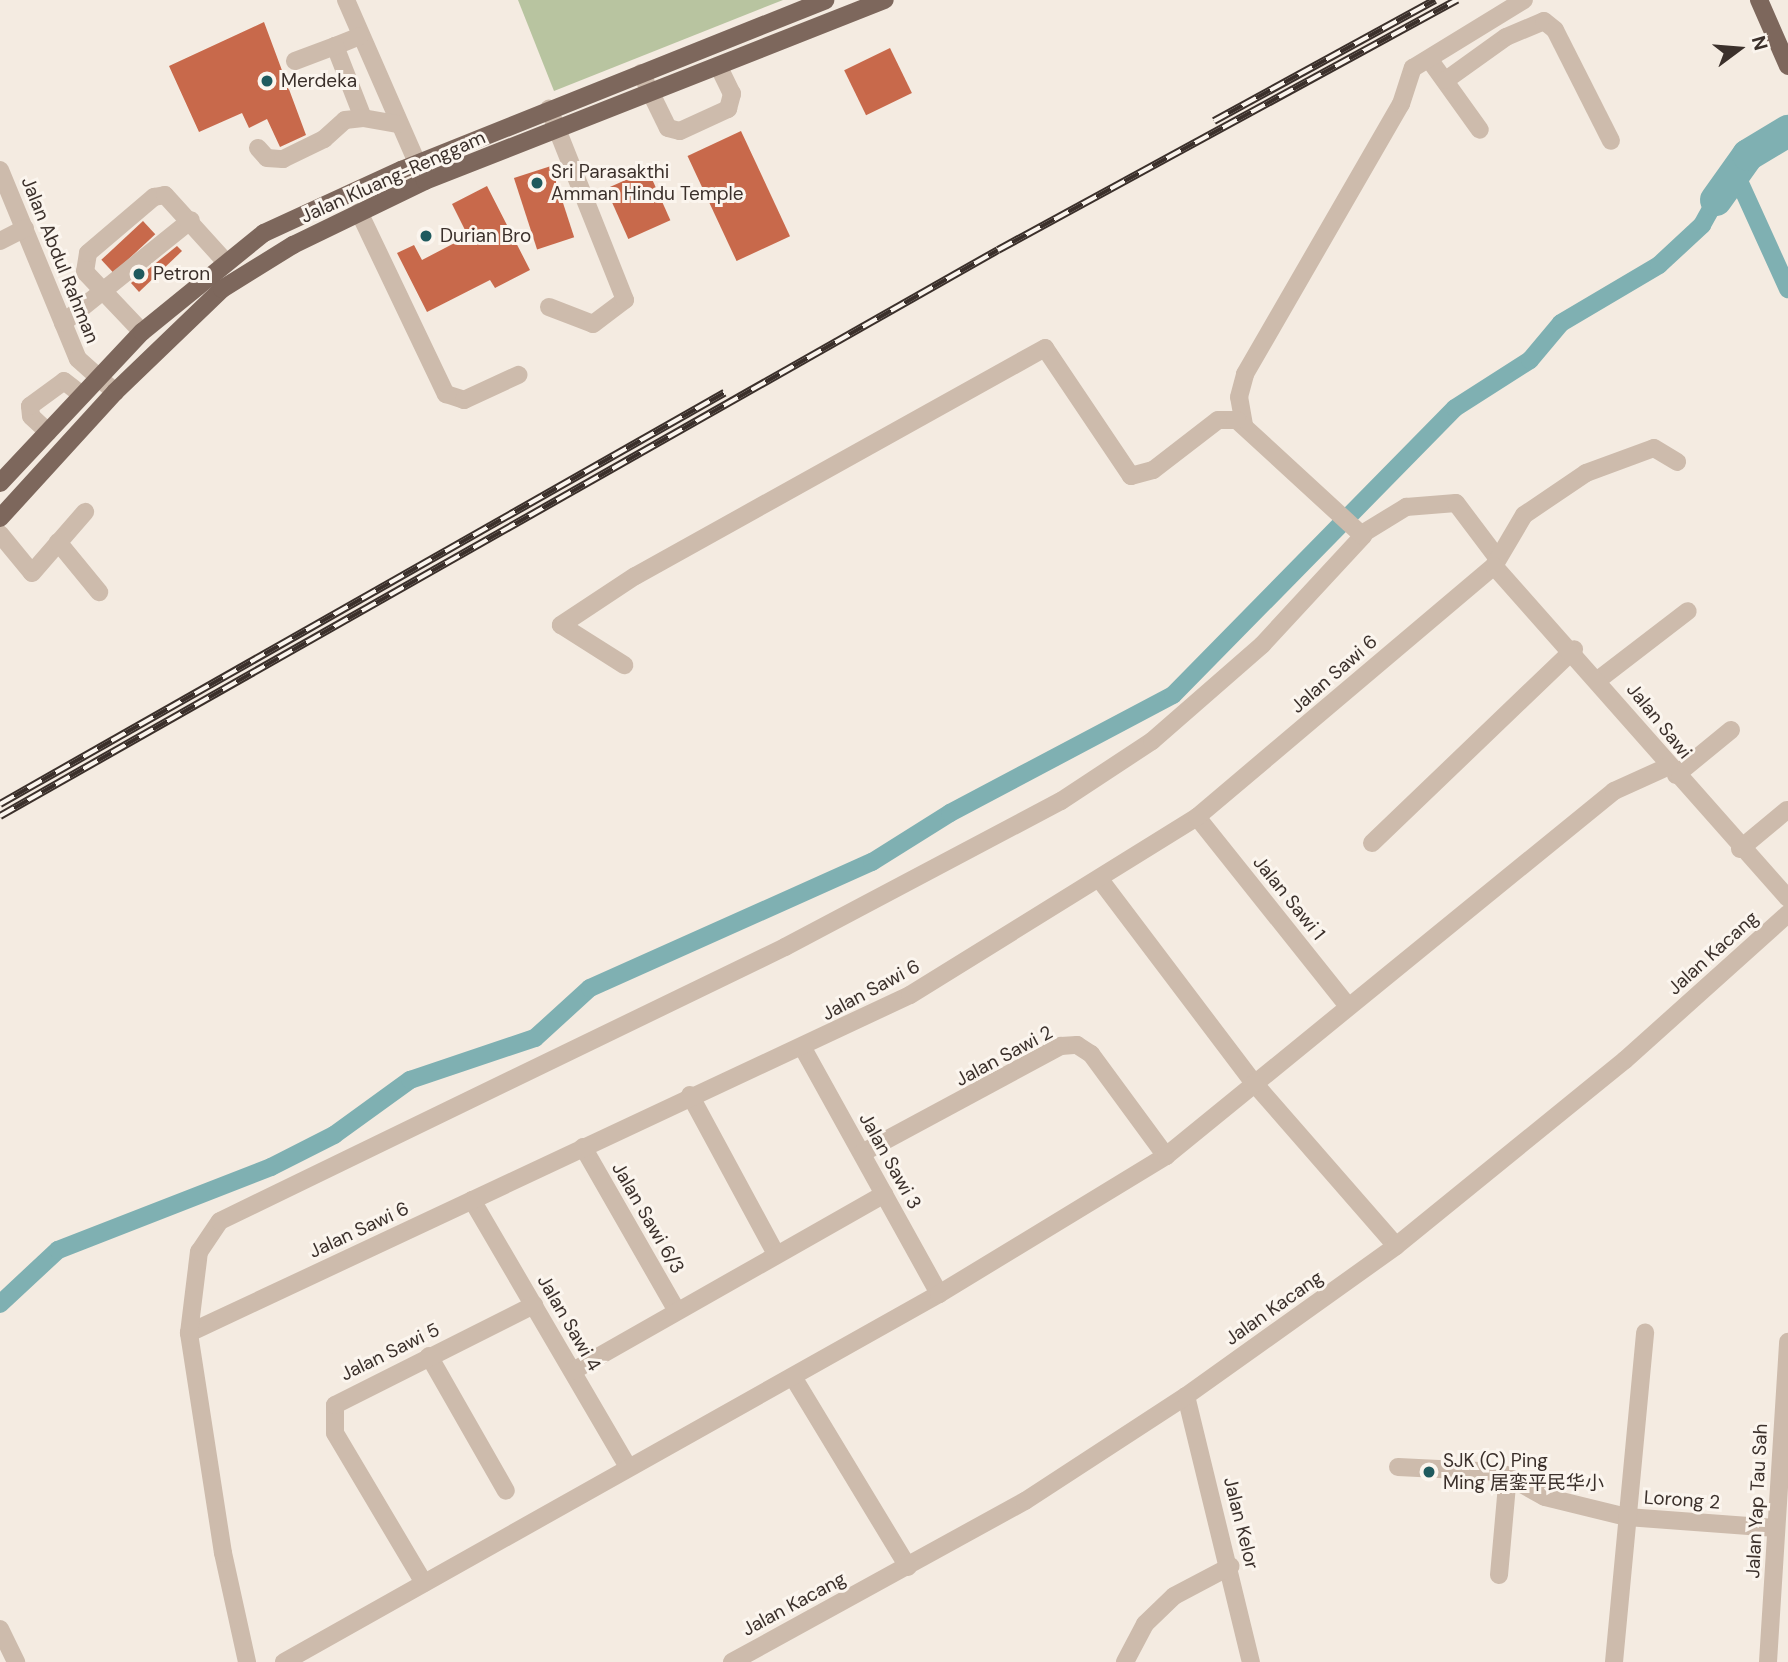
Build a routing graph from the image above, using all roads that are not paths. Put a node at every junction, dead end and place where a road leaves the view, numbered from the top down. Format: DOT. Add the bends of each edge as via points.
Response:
graph roads {
  1 [pos="346,0"];
  2 [pos="825,0"];
  3 [pos="885,0"];
  4 [pos="1524,0"];
  5 [pos="1759,0"];
  6 [pos="359,36"];
  7 [pos="335,46"];
  8 [pos="295,61"];
  9 [pos="1421,63"];
  10 [pos="1788,66"];
  11 [pos="719,67"];
  12 [pos="642,73"];
  13 [pos="1446,80"];
  14 [pos="651,93"];
  15 [pos="549,109"];
  16 [pos="363,118"];
  17 [pos="398,124"];
  18 [pos="557,128"];
  19 [pos="1480,130"];
  20 [pos="1611,141"];
  21 [pos="258,148"];
  22 [pos="416,164"];
  23 [pos="0,170"];
  24 [pos="425,181"];
  25 [pos="359,212"];
  26 [pos="191,220"];
  27 [pos="25,228"];
  28 [pos="0,241"];
  29 [pos="224,260"];
  30 [pos="104,293"];
  31 [pos="549,307"];
  32 [pos="63,323"];
  33 [pos="142,332"];
  34 [pos="519,375"];
  35 [pos="99,376"];
  36 [pos="115,392"];
  37 [pos="82,395"];
  38 [pos="1244,425"];
  39 [pos="48,432"];
  40 [pos="1677,462"];
  41 [pos="0,483"];
  42 [pos="85,512"];
  43 [pos="0,518"];
  44 [pos="1358,530"];
  45 [pos="0,534"];
  46 [pos="58,542"];
  47 [pos="1497,563"];
  48 [pos="99,592"];
  49 [pos="1688,611"];
  50 [pos="1574,649"];
  51 [pos="624,664"];
  52 [pos="1598,680"];
  53 [pos="1731,730"];
  54 [pos="1672,770"];
  55 [pos="1787,810"];
  56 [pos="1197,817"];
  57 [pos="1372,843"];
  58 [pos="1740,849"];
  59 [pos="1101,881"];
  60 [pos="1788,898"];
  61 [pos="1788,914"];
  62 [pos="1348,1005"];
  63 [pos="804,1050"];
  64 [pos="1254,1083"];
  65 [pos="690,1095"];
  66 [pos="583,1147"];
  67 [pos="862,1153"];
  68 [pos="1166,1156"];
  69 [pos="884,1194"];
  70 [pos="472,1200"];
  71 [pos="1396,1246"];
  72 [pos="776,1254"];
  73 [pos="939,1294"];
  74 [pos="534,1305"];
  75 [pos="677,1311"];
  76 [pos="1645,1332"];
  77 [pos="188,1333"];
  78 [pos="1788,1342"];
  79 [pos="429,1356"];
  80 [pos="573,1371"];
  81 [pos="793,1377"];
  82 [pos="1186,1396"];
  83 [pos="1398,1466"];
  84 [pos="628,1467"];
  85 [pos="1508,1475"];
  86 [pos="506,1491"];
  87 [pos="1627,1517"];
  88 [pos="1776,1528"];
  89 [pos="1231,1566"];
  90 [pos="908,1567"];
  91 [pos="1499,1575"];
  92 [pos="424,1583"];
  93 [pos="0,1629"];
  94 [pos="1779,1632"];
  95 [pos="16,1662"];
  96 [pos="247,1662"];
  97 [pos="284,1662"];
  98 [pos="732,1662"];
  99 [pos="1125,1662"];
  100 [pos="1251,1662"];
  101 [pos="1614,1662"];
  102 [pos="1768,1662"];
  1 -- 6 [label="street"];
  2 -- 12 [label="main road, Jalan Kluang-Renggam"];
  3 -- 11 [label="main road, Jalan Kluang-Renggam"];
  4 -- 9 [label="street"];
  5 -- 10 [label="main road"];
  6 -- 7 [label="street"];
  6 -- 17 [label="street"];
  7 -- 8 [label="street"];
  7 -- 16 [label="street"];
  9 -- 13 [label="street"];
  9 -- 38 [label="street" via="1245,374 1239,397"];
  11 -- 14 [label="main road, Jalan Kluang-Renggam"];
  11 -- 14 [label="street" via="732,94 728,109 680,131 668,128"];
  12 -- 14 [label="street"];
  12 -- 15 [label="main road, Jalan Kluang-Renggam"];
  13 -- 19 [label="street"];
  13 -- 20 [label="street" via="1506,37 1544,21 1555,30"];
  14 -- 18 [label="main road, Jalan Kluang-Renggam"];
  15 -- 18 [label="street"];
  15 -- 22 [label="main road, Jalan Kluang-Renggam"];
  16 -- 17 [label="street"];
  16 -- 21 [label="street" via="345,120 324,139 283,159 267,158"];
  17 -- 22 [label="street"];
  18 -- 24 [label="main road, Jalan Kluang-Renggam"];
  18 -- 31 [label="street" via="625,300 593,324"];
  22 -- 24 [label="street"];
  22 -- 29 [label="main road, Jalan Kluang-Renggam" via="264,233"];
  23 -- 27 [label="street, Jalan Abdul Rahman"];
  24 -- 25 [label="main road, Jalan Kluang-Renggam"];
  25 -- 34 [label="street" via="446,394 464,400"];
  25 -- 36 [label="main road, Jalan Kluang-Renggam" via="222,289"];
  26 -- 29 [label="street"];
  26 -- 30 [label="street"];
  26 -- 30 [label="street" via="175,201 154,197 82,262"];
  27 -- 28 [label="street"];
  27 -- 32 [label="street, Jalan Abdul Rahman"];
  29 -- 33 [label="main road, Jalan Kluang-Renggam"];
  30 -- 32 [label="street"];
  30 -- 33 [label="street"];
  32 -- 35 [label="street, Jalan Abdul Rahman" via="78,359"];
  33 -- 35 [label="main road, Jalan Kluang-Renggam"];
  35 -- 36 [label="street, Jalan Abdul Rahman"];
  35 -- 37 [label="main road, Jalan Kluang-Renggam"];
  36 -- 43 [label="main road, Jalan Kluang-Renggam"];
  37 -- 39 [label="main road, Jalan Kluang-Renggam"];
  37 -- 39 [label="street" via="64,381 30,406 31,416"];
  38 -- 44 [label="street"];
  38 -- 51 [label="street" via="1218,420 1153,470 1131,476 1045,348 635,576 561,625"];
  39 -- 41 [label="main road, Jalan Kluang-Renggam"];
  40 -- 47 [label="street, Jalan Sawi 6" via="1654,448 1586,473 1533,506"];
  42 -- 46 [label="street"];
  44 -- 47 [label="street, Jalan Sawi" via="1406,507 1456,503"];
  44 -- 77 [label="street" via="1356,550 1262,645 1152,741 1061,801 785,947 220,1221 199,1252"];
  45 -- 46 [label="street" via="28,574"];
  46 -- 48 [label="street"];
  47 -- 50 [label="street, Jalan Sawi"];
  47 -- 56 [label="street, Jalan Sawi 6"];
  49 -- 52 [label="street"];
  50 -- 52 [label="street, Jalan Sawi"];
  50 -- 57 [label="street"];
  52 -- 54 [label="street, Jalan Sawi"];
  53 -- 54 [label="street"];
  54 -- 58 [label="street, Jalan Sawi"];
  54 -- 62 [label="street" via="1614,791"];
  55 -- 58 [label="street"];
  56 -- 59 [label="street, Jalan Sawi 6"];
  56 -- 62 [label="street, Jalan Sawi 1"];
  58 -- 60 [label="street, Jalan Sawi"];
  59 -- 63 [label="street, Jalan Sawi 6" via="910,995"];
  59 -- 64 [label="street"];
  61 -- 71 [label="street, Jalan Kacang" via="1625,1060"];
  62 -- 64 [label="street"];
  63 -- 65 [label="street, Jalan Sawi 6"];
  63 -- 67 [label="street, Jalan Sawi 3"];
  64 -- 68 [label="street"];
  64 -- 71 [label="street"];
  65 -- 66 [label="street, Jalan Sawi 6"];
  65 -- 72 [label="street"];
  66 -- 70 [label="street, Jalan Sawi 6"];
  66 -- 75 [label="street, Jalan Sawi 6/3"];
  67 -- 68 [label="street, Jalan Sawi 2" via="1061,1046 1077,1045 1091,1054"];
  67 -- 69 [label="street, Jalan Sawi 3"];
  68 -- 73 [label="street"];
  69 -- 72 [label="street"];
  69 -- 73 [label="street, Jalan Sawi 3"];
  70 -- 74 [label="street, Jalan Sawi 4"];
  70 -- 77 [label="street, Jalan Sawi 6"];
  71 -- 82 [label="street, Jalan Kacang"];
  72 -- 75 [label="street"];
  73 -- 81 [label="street"];
  74 -- 79 [label="street, Jalan Sawi 5"];
  74 -- 80 [label="street, Jalan Sawi 4"];
  75 -- 80 [label="street"];
  76 -- 87 [label="street"];
  77 -- 96 [label="street" via="223,1553"];
  78 -- 88 [label="street, Jalan Yap Tau Sah"];
  79 -- 86 [label="street"];
  79 -- 92 [label="street, Jalan Sawi 5" via="346,1396 331,1418"];
  80 -- 84 [label="street, Jalan Sawi 4"];
  81 -- 84 [label="street"];
  81 -- 90 [label="street"];
  82 -- 89 [label="street, Jalan Kelor"];
  82 -- 90 [label="street, Jalan Kacang"];
  83 -- 85 [label="street"];
  84 -- 92 [label="street"];
  85 -- 87 [label="street, Lorong 2" via="1545,1497"];
  85 -- 91 [label="street"];
  87 -- 88 [label="street, Lorong 2"];
  87 -- 101 [label="street"];
  88 -- 94 [label="street, Jalan Yap Tau Sah"];
  89 -- 99 [label="street" via="1174,1596 1145,1623"];
  89 -- 100 [label="street, Jalan Kelor"];
  90 -- 98 [label="street, Jalan Kacang"];
  92 -- 97 [label="street"];
  93 -- 95 [label="street"];
  94 -- 102 [label="street, Jalan Yap Tau Sah"];
}
